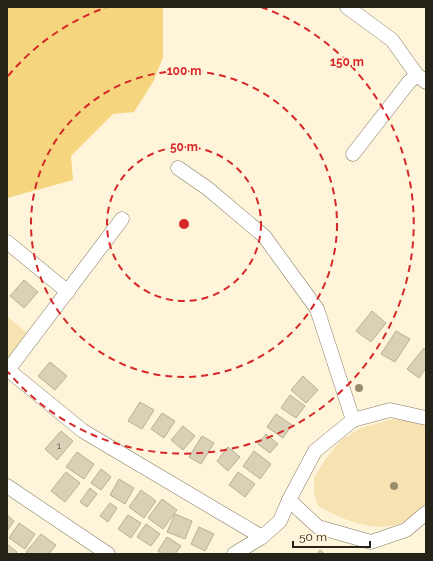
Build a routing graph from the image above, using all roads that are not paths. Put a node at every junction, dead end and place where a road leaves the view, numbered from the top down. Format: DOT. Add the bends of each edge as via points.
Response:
graph roads {
  1 [pos="347,7"];
  2 [pos="421,79"];
  3 [pos="353,154"];
  4 [pos="178,168"];
  5 [pos="122,219"];
  6 [pos="7,242"];
  7 [pos="68,292"];
  8 [pos="8,370"];
  9 [pos="426,418"];
  10 [pos="353,420"];
  11 [pos="7,486"];
  12 [pos="289,500"];
  13 [pos="426,513"];
  14 [pos="262,538"];
  15 [pos="108,554"];
  16 [pos="234,554"];
  1 -- 2 [label="street" via="392,40"];
  2 -- 3 [label="street" via="409,82"];
  4 -- 10 [label="street" via="207,188 264,236 317,309"];
  5 -- 7 [label="street"];
  6 -- 7 [label="street"];
  7 -- 8 [label="street"];
  8 -- 14 [label="street" via="83,431"];
  9 -- 10 [label="street" via="390,410"];
  10 -- 12 [label="street" via="315,451"];
  11 -- 15 [label="street"];
  12 -- 13 [label="street" via="318,527 371,542 406,530"];
  12 -- 14 [label="street" via="280,522"];
  14 -- 16 [label="street"];
}
